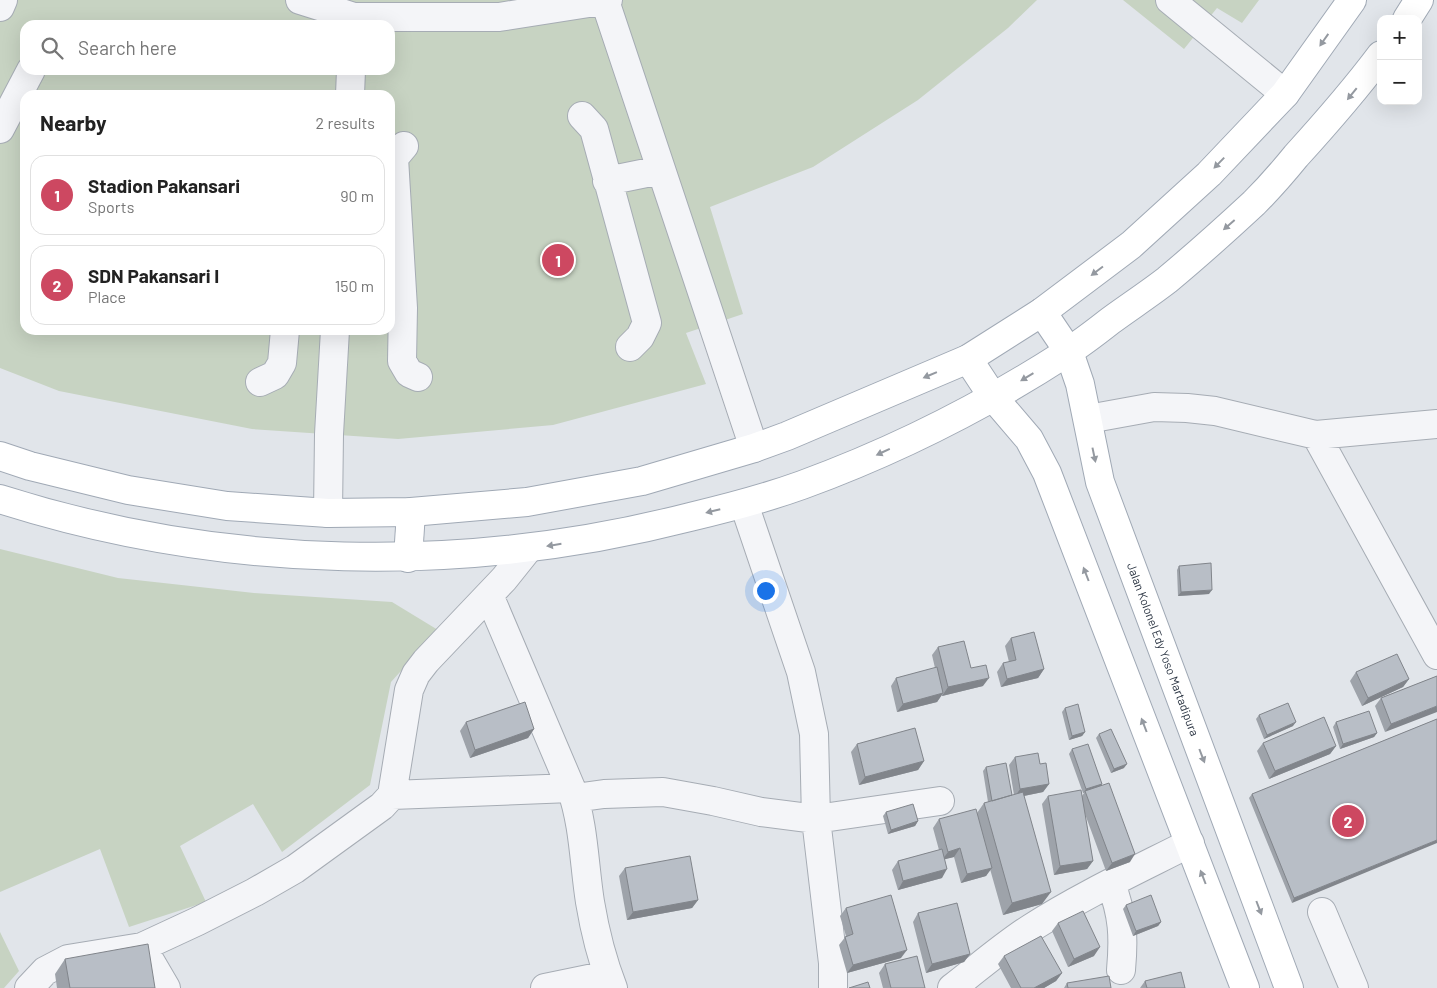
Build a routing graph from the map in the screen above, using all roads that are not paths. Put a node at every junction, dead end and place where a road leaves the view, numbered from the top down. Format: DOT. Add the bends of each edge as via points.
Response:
graph roads {
  1 [pos="3,0"];
  2 [pos="300,0"];
  3 [pos="1170,0"];
  4 [pos="1352,0"];
  5 [pos="1419,0"];
  6 [pos="606,1"];
  7 [pos="0,7"];
  8 [pos="355,14"];
  9 [pos="1410,15"];
  10 [pos="1377,60"];
  11 [pos="28,75"];
  12 [pos="351,75"];
  13 [pos="20,90"];
  14 [pos="350,90"];
  15 [pos="20,91"];
  16 [pos="1285,94"];
  17 [pos="582,116"];
  18 [pos="0,129"];
  19 [pos="404,146"];
  20 [pos="395,157"];
  21 [pos="661,170"];
  22 [pos="395,175"];
  23 [pos="607,181"];
  24 [pos="1042,312"];
  25 [pos="285,335"];
  26 [pos="336,335"];
  27 [pos="630,347"];
  28 [pos="1069,352"];
  29 [pos="968,358"];
  30 [pos="418,376"];
  31 [pos="260,382"];
  32 [pos="993,397"];
  33 [pos="1088,419"];
  34 [pos="1437,424"];
  35 [pos="1316,435"];
  36 [pos="754,448"];
  37 [pos="0,456"];
  38 [pos="0,499"];
  39 [pos="744,504"];
  40 [pos="411,512"];
  41 [pos="328,513"];
  42 [pos="528,549"];
  43 [pos="408,558"];
  44 [pos="489,596"];
  45 [pos="1437,655"];
  46 [pos="573,793"];
  47 [pos="392,795"];
  48 [pos="940,801"];
  49 [pos="816,819"];
  50 [pos="1190,843"];
  51 [pos="1111,884"];
  52 [pos="1322,912"];
  53 [pos="142,947"];
  54 [pos="1120,970"];
  55 [pos="610,982"];
  56 [pos="29,988"];
  57 [pos="166,988"];
  58 [pos="545,988"];
  59 [pos="833,988"];
  60 [pos="952,988"];
  61 [pos="1245,988"];
  62 [pos="1289,988"];
  63 [pos="1354,988"];
  1 -- 7 [label="street"];
  2 -- 8 [label="street"];
  3 -- 16 [label="street"];
  4 -- 16 [label="main road, one-way"];
  5 -- 9 [label="main road"];
  6 -- 8 [label="street" via="499,17"];
  6 -- 21 [label="street"];
  10 -- 28 [label="main road, one-way" via="1352,94 1257,200 1166,280"];
  11 -- 13 [label="street"];
  12 -- 14 [label="street"];
  15 -- 18 [label="street"];
  16 -- 24 [label="main road, one-way" via="1208,174 1138,239"];
  17 -- 23 [label="street" via="594,130"];
  19 -- 20 [label="street"];
  21 -- 23 [label="street"];
  21 -- 36 [label="street"];
  22 -- 30 [label="street" via="403,308 402,361 409,373"];
  23 -- 27 [label="street" via="647,322 640,337"];
  24 -- 28 [label="main road, Jalan Kolonel Edy Yoso Martadipura"];
  24 -- 29 [label="main road"];
  25 -- 31 [label="street" via="282,363 275,375"];
  26 -- 41 [label="street"];
  28 -- 32 [label="main road, one-way"];
  28 -- 33 [label="main road, Jalan Kolonel Edy Yoso Martadipura"];
  29 -- 32 [label="main road"];
  29 -- 36 [label="main road, one-way"];
  32 -- 39 [label="main road, one-way" via="873,457"];
  50 -- 32 [label="main road, one-way" via="1047,473 1028,439"];
  33 -- 35 [label="street" via="1154,408 1187,408 1215,411"];
  33 -- 62 [label="main road, Jalan Kolonel Edy Yoso Martadipura, one-way" via="1100,482"];
  34 -- 35 [label="street"];
  35 -- 45 [label="street"];
  36 -- 40 [label="main road" via="642,480 537,500"];
  37 -- 41 [label="main road" via="128,490 227,506"];
  38 -- 43 [label="main road" via="50,515 168,541 287,555"];
  39 -- 42 [label="main road, one-way" via="637,531"];
  39 -- 49 [label="street" via="801,672 814,734"];
  40 -- 41 [label="main road"];
  40 -- 43 [label="main road"];
  42 -- 43 [label="main road"];
  42 -- 44 [label="street"];
  44 -- 46 [label="street"];
  44 -- 47 [label="street" via="416,674 405,708"];
  46 -- 47 [label="street"];
  46 -- 49 [label="street" via="662,792 761,812"];
  46 -- 55 [label="street" via="598,945"];
  47 -- 53 [label="street" via="382,806 295,869 231,905"];
  48 -- 49 [label="street"];
  49 -- 59 [label="street" via="833,963"];
  50 -- 51 [label="street"];
  61 -- 50 [label="main road, one-way"];
  51 -- 54 [label="street" via="1122,923"];
  51 -- 60 [label="street" via="1031,928"];
  52 -- 63 [label="street"];
  53 -- 56 [label="street" via="68,959 45,971"];
  53 -- 57 [label="street"];
  55 -- 58 [label="street"];
}
